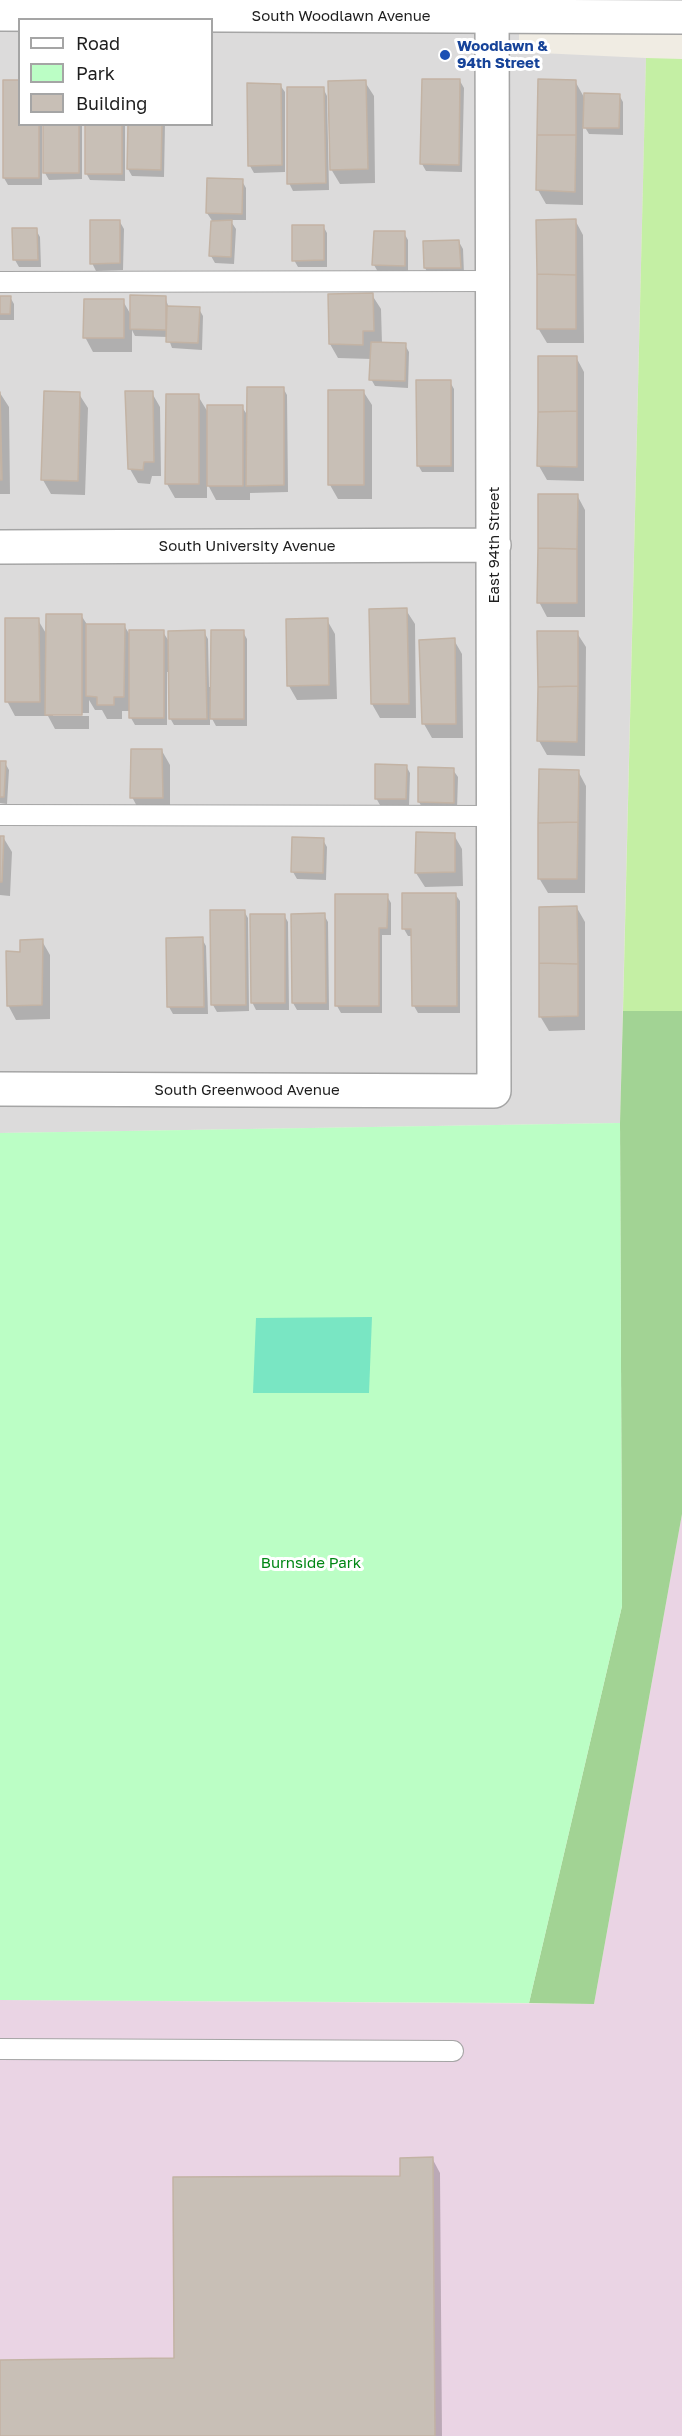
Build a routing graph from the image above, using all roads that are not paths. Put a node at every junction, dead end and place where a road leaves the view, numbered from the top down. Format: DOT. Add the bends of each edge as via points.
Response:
graph roads {
  1 [pos="492,9"];
  2 [pos="0,14"];
  3 [pos="682,17"];
  4 [pos="493,281"];
  5 [pos="0,282"];
  6 [pos="494,545"];
  7 [pos="0,547"];
  8 [pos="0,815"];
  9 [pos="494,816"];
  10 [pos="0,1089"];
  11 [pos="494,1091"];
  12 [pos="0,2049"];
  13 [pos="453,2051"];
  1 -- 2 [label="street, South Woodlawn Avenue"];
  1 -- 3 [label="street, South Woodlawn Avenue"];
  1 -- 4 [label="street, East 94th Street"];
  4 -- 5 [label="lane"];
  4 -- 6 [label="street, East 94th Street"];
  6 -- 7 [label="street, South University Avenue"];
  6 -- 9 [label="street, East 94th Street"];
  8 -- 9 [label="lane"];
  9 -- 11 [label="street, East 94th Street"];
  10 -- 11 [label="street, South Greenwood Avenue"];
  12 -- 13 [label="lane"];
}
